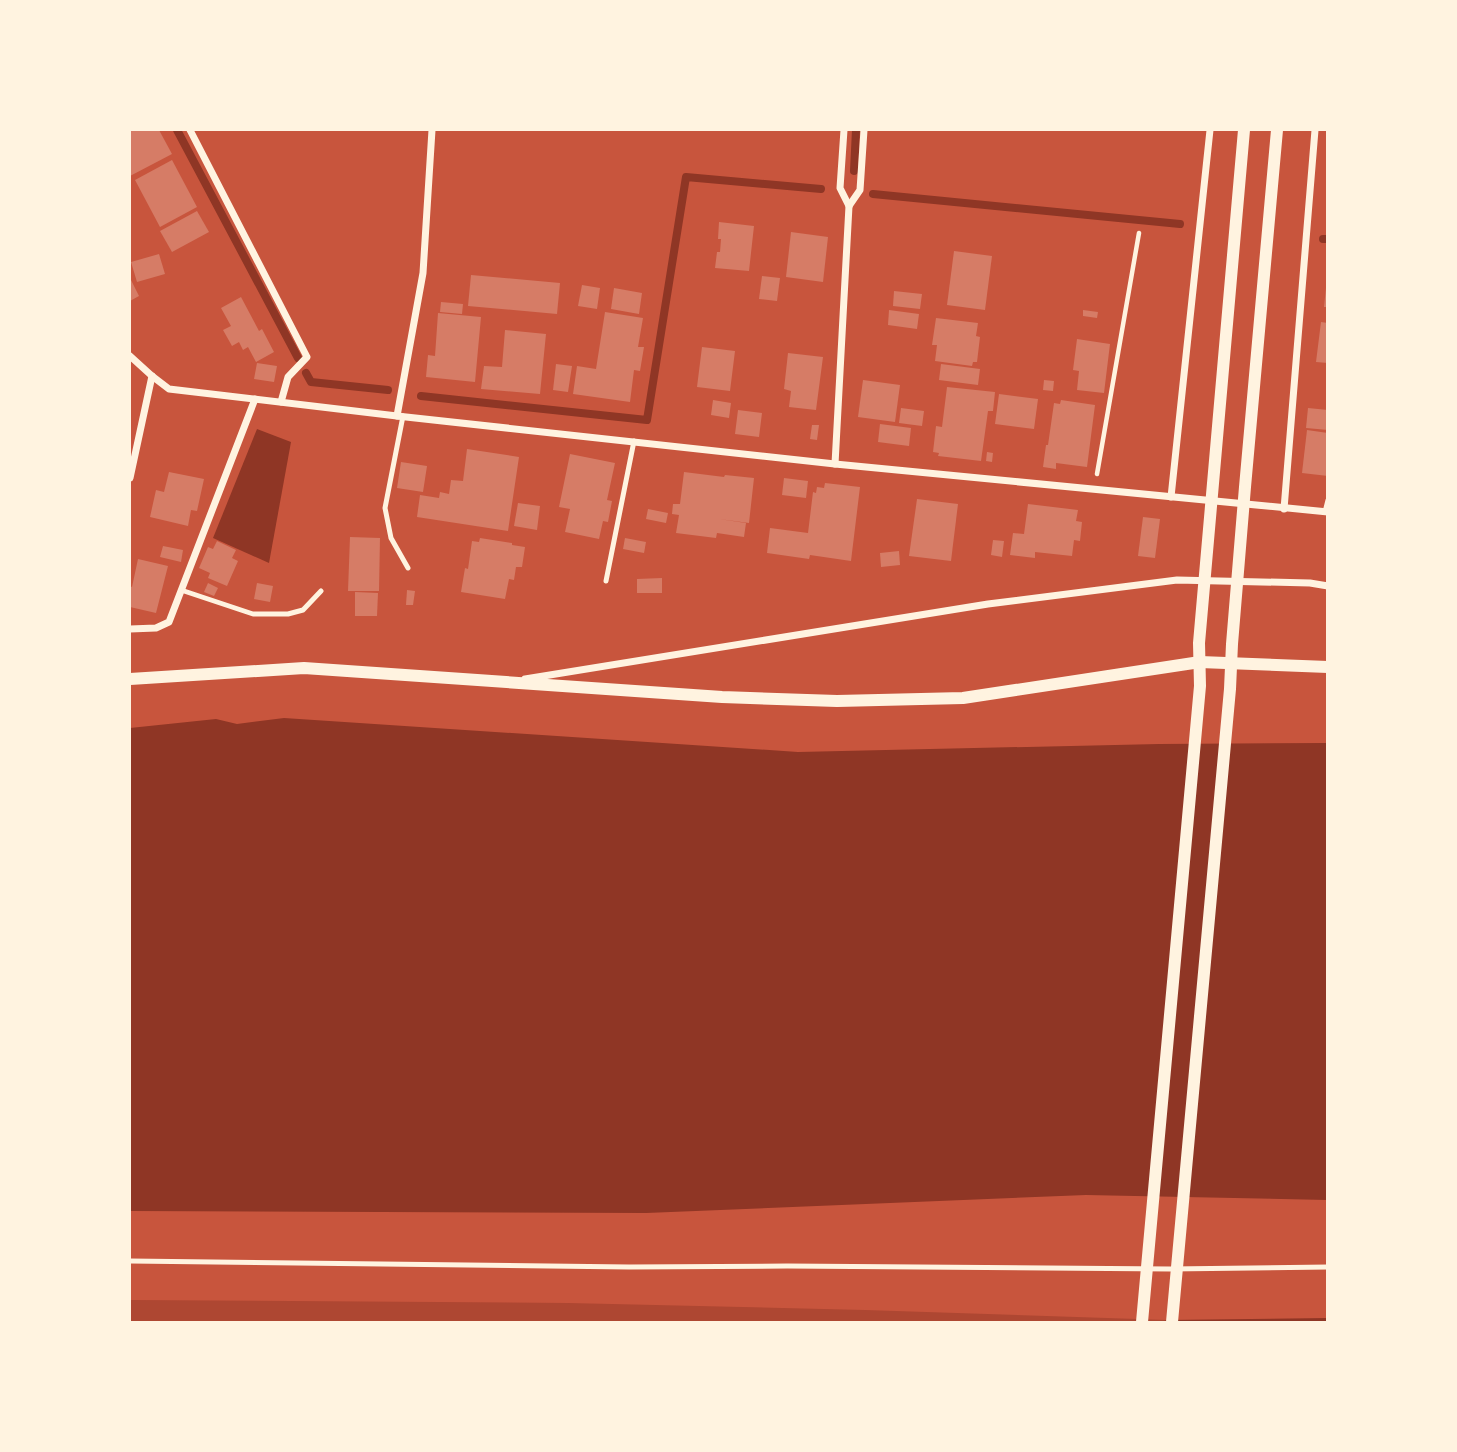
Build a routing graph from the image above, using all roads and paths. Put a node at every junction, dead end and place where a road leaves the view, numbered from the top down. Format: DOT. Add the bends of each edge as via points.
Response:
graph roads {
  1 [pos="190,130"];
  2 [pos="432,130"];
  3 [pos="844,130"];
  4 [pos="864,130"];
  5 [pos="1210,130"];
  6 [pos="1244,130"];
  7 [pos="1277,130"];
  8 [pos="1315,130"];
  9 [pos="849,206"];
  10 [pos="1139,233"];
  11 [pos="130,356"];
  12 [pos="152,376"];
  13 [pos="255,399"];
  14 [pos="281,402"];
  15 [pos="400,416"];
  16 [pos="634,442"];
  17 [pos="835,464"];
  18 [pos="130,478"];
  19 [pos="1095,489"];
  20 [pos="1171,497"];
  21 [pos="1328,500"];
  22 [pos="1284,509"];
  23 [pos="1326,512"];
  24 [pos="408,568"];
  25 [pos="606,581"];
  26 [pos="1328,586"];
  27 [pos="181,590"];
  28 [pos="321,591"];
  29 [pos="130,629"];
  30 [pos="1200,662"];
  31 [pos="1231,663"];
  32 [pos="1328,667"];
  33 [pos="130,679"];
  34 [pos="511,682"];
  35 [pos="130,1261"];
  36 [pos="1328,1267"];
  37 [pos="1142,1322"];
  38 [pos="1172,1322"];
  1 -- 14 [label="street" via="307,357 288,377"];
  2 -- 15 [label="street" via="423,273"];
  3 -- 9 [label="street" via="840,188"];
  4 -- 9 [label="street" via="860,190"];
  5 -- 20 [label="street"];
  6 -- 30 [label="street"];
  7 -- 31 [label="street"];
  8 -- 22 [label="street"];
  9 -- 17 [label="street"];
  10 -- 19 [label="path"];
  11 -- 12 [label="street"];
  12 -- 13 [label="street" via="169,388"];
  12 -- 18 [label="street"];
  13 -- 14 [label="street"];
  13 -- 27 [label="street"];
  14 -- 15 [label="street"];
  15 -- 16 [label="street"];
  15 -- 24 [label="lane" via="385,508 391,538"];
  16 -- 17 [label="street"];
  16 -- 25 [label="lane"];
  17 -- 19 [label="street"];
  19 -- 20 [label="street"];
  20 -- 22 [label="street"];
  21 -- 23 [label="lane"];
  22 -- 23 [label="street"];
  26 -- 34 [label="street" via="1177,580 988,604"];
  27 -- 28 [label="lane" via="253,614 303,610"];
  27 -- 29 [label="street" via="169,622 156,628"];
  30 -- 31 [label="street"];
  30 -- 34 [label="street" via="963,698 837,701 722,697"];
  30 -- 37 [label="street"];
  31 -- 32 [label="street"];
  31 -- 38 [label="street"];
  33 -- 34 [label="street" via="304,668"];
  35 -- 36 [label="lane" via="629,1267"];
}
